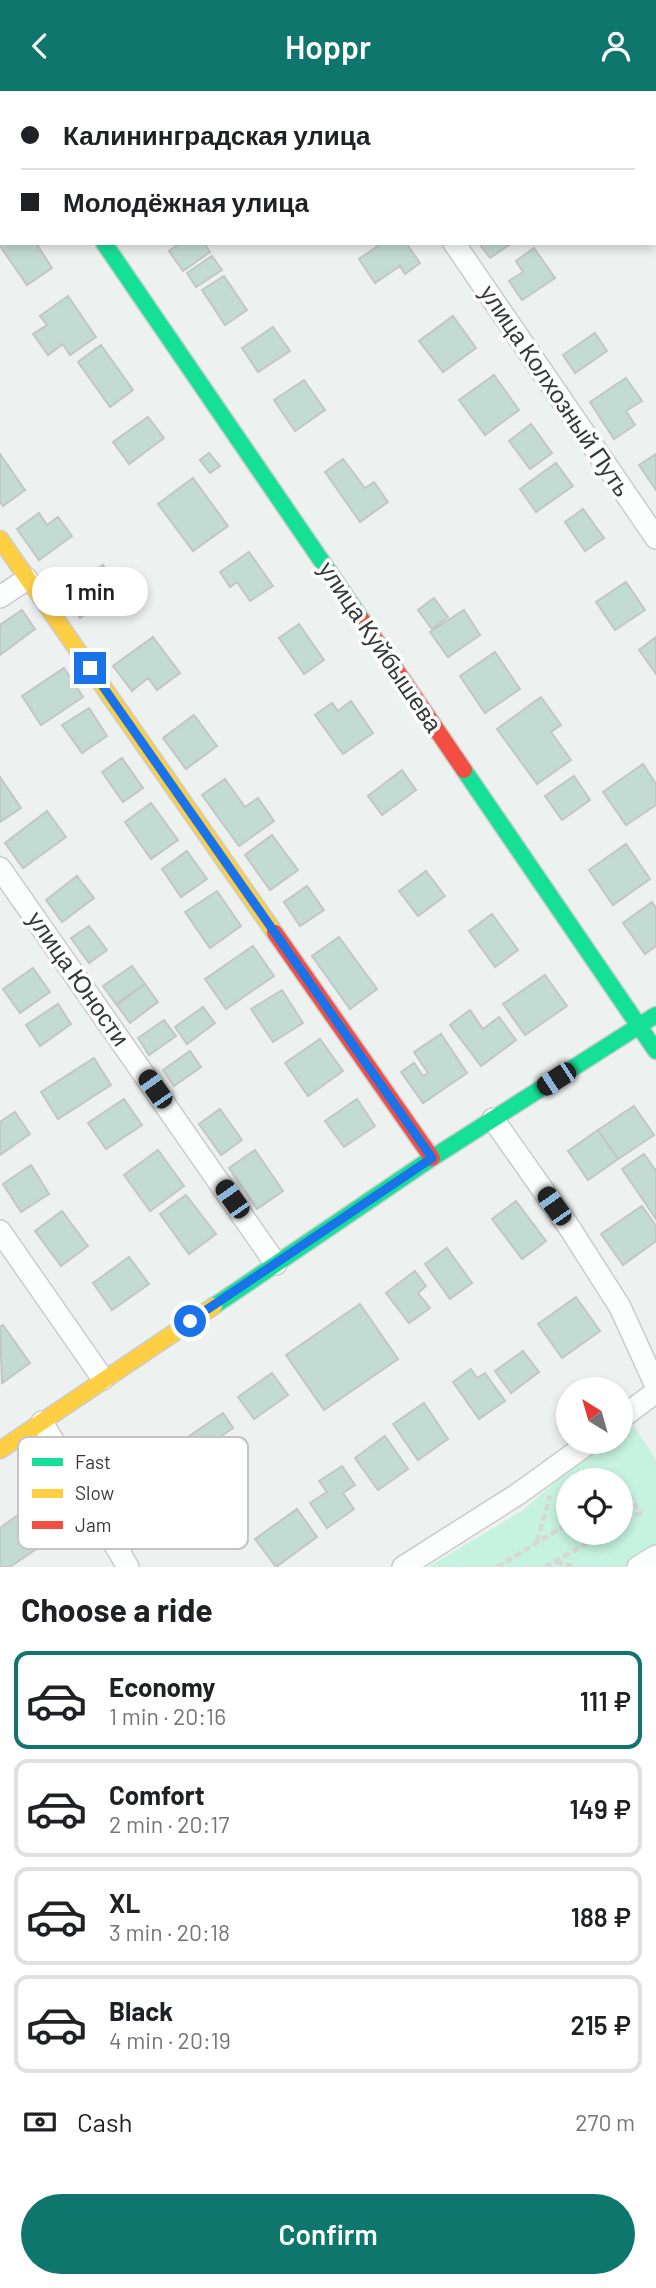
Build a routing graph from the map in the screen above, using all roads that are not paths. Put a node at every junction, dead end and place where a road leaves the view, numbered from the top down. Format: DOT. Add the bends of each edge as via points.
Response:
graph roads {
  1 [pos="105,245"];
  2 [pos="455,245"];
  3 [pos="656,538"];
  4 [pos="0,539"];
  5 [pos="27,579"];
  6 [pos="0,597"];
  7 [pos="0,867"];
  8 [pos="656,1014"];
  9 [pos="639,1026"];
  10 [pos="656,1051"];
  11 [pos="493,1119"];
  12 [pos="432,1158"];
  13 [pos="0,1231"];
  14 [pos="276,1263"];
  15 [pos="103,1378"];
  16 [pos="656,1386"];
  17 [pos="656,1392"];
  18 [pos="634,1408"];
  19 [pos="41,1422"];
  20 [pos="19,1437"];
  21 [pos="50,1437"];
  22 [pos="18,1438"];
  23 [pos="0,1450"];
  24 [pos="574,1454"];
  25 [pos="117,1549"];
  26 [pos="656,1556"];
  27 [pos="128,1567"];
  28 [pos="403,1567"];
  29 [pos="638,1567"];
  1 -- 9 [label="street, улица Куйбышева"];
  2 -- 3 [label="street, улица Колхозный Путь"];
  4 -- 5 [label="street"];
  5 -- 6 [label="street"];
  5 -- 12 [label="street"];
  7 -- 14 [label="street, улица Юности"];
  8 -- 9 [label="street"];
  9 -- 10 [label="street, улица Куйбышева"];
  9 -- 11 [label="street"];
  11 -- 12 [label="street"];
  11 -- 16 [label="street" via="620,1307"];
  12 -- 14 [label="street"];
  13 -- 15 [label="street"];
  14 -- 15 [label="street"];
  15 -- 19 [label="street"];
  17 -- 18 [label="street"];
  19 -- 20 [label="street"];
  19 -- 21 [label="street"];
  22 -- 23 [label="street"];
  24 -- 28 [label="street"];
  25 -- 27 [label="street"];
  26 -- 29 [label="street"];
}
